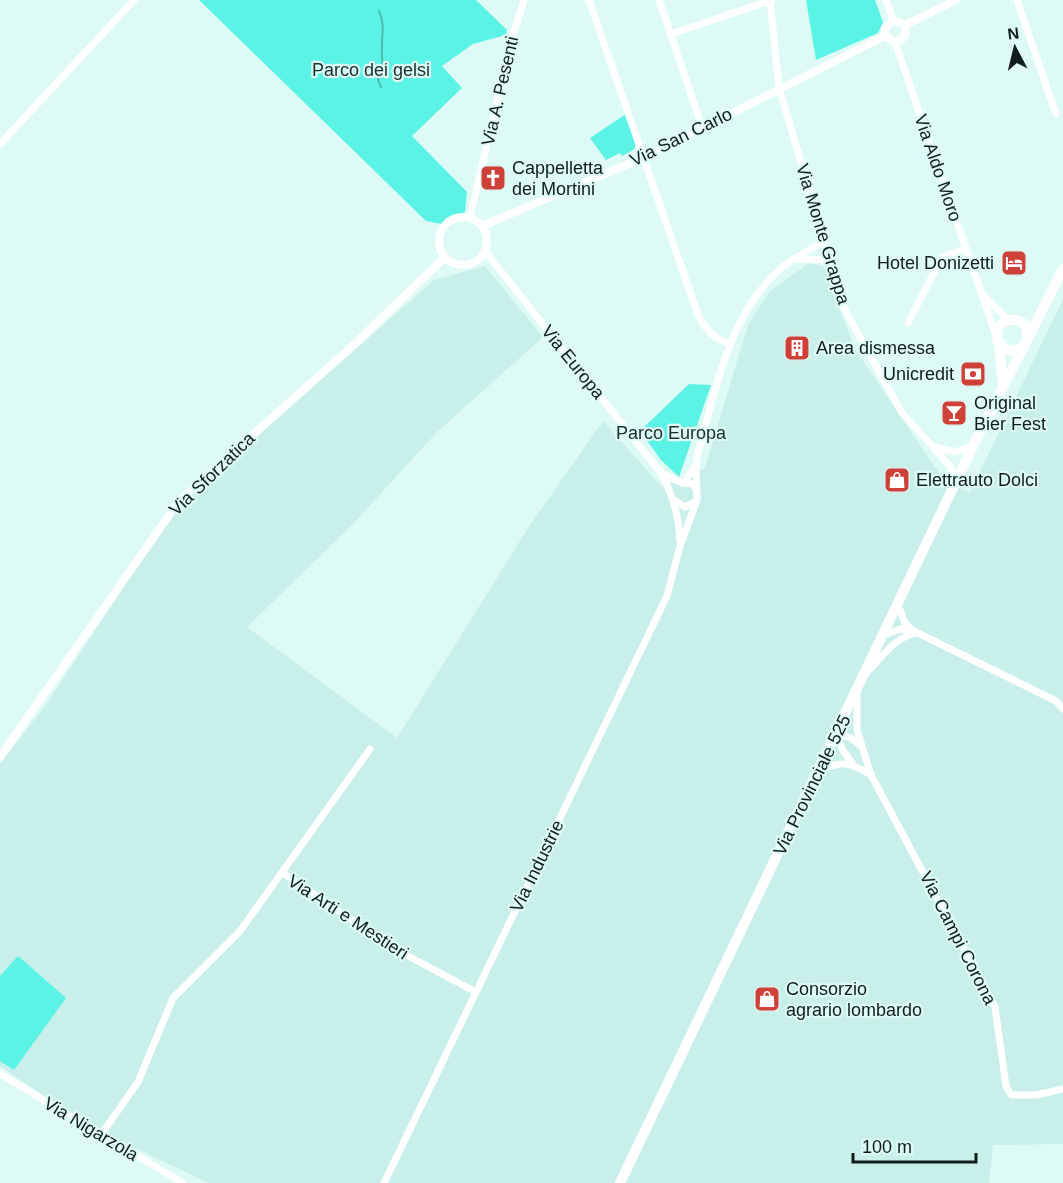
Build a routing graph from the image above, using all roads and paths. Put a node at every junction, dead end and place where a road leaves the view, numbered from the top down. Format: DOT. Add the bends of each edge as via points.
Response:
graph roads {
  1 [pos="134,0"];
  2 [pos="524,0"];
  3 [pos="589,0"];
  4 [pos="658,0"];
  5 [pos="771,0"];
  6 [pos="885,0"];
  7 [pos="956,0"];
  8 [pos="1017,0"];
  9 [pos="893,21"];
  10 [pos="905,25"];
  11 [pos="671,34"];
  12 [pos="885,36"];
  13 [pos="895,42"];
  14 [pos="779,88"];
  15 [pos="1056,114"];
  16 [pos="702,127"];
  17 [pos="0,144"];
  18 [pos="645,157"];
  19 [pos="470,217"];
  20 [pos="482,226"];
  21 [pos="824,241"];
  22 [pos="966,249"];
  23 [pos="485,251"];
  24 [pos="445,257"];
  25 [pos="796,259"];
  26 [pos="829,260"];
  27 [pos="1061,273"];
  28 [pos="981,293"];
  29 [pos="1046,305"];
  30 [pos="1013,320"];
  31 [pos="908,324"];
  32 [pos="998,341"];
  33 [pos="1026,341"];
  34 [pos="730,344"];
  35 [pos="1003,387"];
  36 [pos="974,444"];
  37 [pos="932,446"];
  38 [pos="696,465"];
  39 [pos="661,473"];
  40 [pos="683,483"];
  41 [pos="955,486"];
  42 [pos="698,497"];
  43 [pos="674,498"];
  44 [pos="680,546"];
  45 [pos="898,605"];
  46 [pos="915,632"];
  47 [pos="884,635"];
  48 [pos="865,674"];
  49 [pos="857,693"];
  50 [pos="1063,709"];
  51 [pos="837,734"];
  52 [pos="862,748"];
  53 [pos="370,749"];
  54 [pos="0,757"];
  55 [pos="853,764"];
  56 [pos="819,771"];
  57 [pos="871,776"];
  58 [pos="282,873"];
  59 [pos="476,992"];
  60 [pos="0,1074"];
  61 [pos="1063,1089"];
  62 [pos="101,1135"];
  63 [pos="183,1183"];
  64 [pos="384,1183"];
  65 [pos="620,1183"];
  1 -- 17 [label="street"];
  2 -- 19 [label="street, Via A. Pesenti"];
  3 -- 18 [label="street"];
  4 -- 11 [label="street"];
  5 -- 11 [label="street"];
  5 -- 14 [label="street, Via Monte Grappa"];
  6 -- 9 [label="street"];
  7 -- 10 [label="street"];
  8 -- 15 [label="street"];
  9 -- 10 [label="street"];
  9 -- 12 [label="street" via="885,29"];
  10 -- 13 [label="street" via="906,33"];
  11 -- 16 [label="street"];
  12 -- 13 [label="street"];
  12 -- 14 [label="street, Via San Carlo"];
  13 -- 22 [label="street, Via Aldo Moro"];
  14 -- 16 [label="street, Via San Carlo"];
  14 -- 21 [label="street, Via Monte Grappa"];
  16 -- 18 [label="street, Via San Carlo"];
  18 -- 20 [label="street, Via San Carlo"];
  18 -- 34 [label="street" via="698,315 706,329"];
  19 -- 20 [label="street"];
  19 -- 24 [label="street" via="452,219 440,231 439,245"];
  20 -- 23 [label="street" via="487,235"];
  21 -- 25 [label="street, Via Industrie"];
  21 -- 26 [label="street, Via Monte Grappa"];
  22 -- 28 [label="street, Via Aldo Moro"];
  22 -- 31 [label="street" via="942,257"];
  23 -- 24 [label="street" via="468,265 451,263"];
  23 -- 39 [label="street, Via Europa"];
  24 -- 54 [label="street, Via Sforzatica" via="358,342 179,501"];
  25 -- 26 [label="street"];
  25 -- 34 [label="street, Via Industrie" via="784,266 749,303"];
  26 -- 37 [label="street, Via Monte Grappa" via="845,310 896,402"];
  27 -- 29 [label="main road, Via Provinciale 525"];
  28 -- 30 [label="street, Via Aldo Moro"];
  28 -- 32 [label="street, Via Aldo Moro"];
  29 -- 30 [label="main road" via="1031,316"];
  29 -- 33 [label="main road, Via Provinciale 525"];
  30 -- 32 [label="main road" via="998,328"];
  30 -- 33 [label="main road" via="1027,328"];
  32 -- 33 [label="main road" via="1010,351"];
  32 -- 35 [label="main road"];
  33 -- 35 [label="main road, Via Provinciale 525"];
  34 -- 38 [label="street, Via Industrie"];
  35 -- 36 [label="main road, Via Provinciale 525"];
  36 -- 37 [label="street" via="955,452"];
  36 -- 41 [label="main road, Via Provinciale 525"];
  37 -- 41 [label="street" via="950,466"];
  38 -- 40 [label="street, Via Industrie"];
  38 -- 42 [label="street, Via Industrie"];
  39 -- 40 [label="street, Via Europa"];
  39 -- 43 [label="street, Via Europa"];
  40 -- 42 [label="street" via="693,484"];
  40 -- 43 [label="street, Via Industrie" via="676,487"];
  41 -- 45 [label="main road, Via Provinciale 525"];
  42 -- 43 [label="street" via="685,507"];
  42 -- 44 [label="street, Via Industrie"];
  43 -- 44 [label="street, Via Industrie"];
  44 -- 59 [label="street, Via Industrie" via="667,596"];
  45 -- 46 [label="street" via="905,623"];
  45 -- 47 [label="main road, Via Provinciale 525"];
  46 -- 47 [label="street" via="900,629"];
  46 -- 48 [label="street" via="895,644"];
  46 -- 50 [label="street" via="1056,701"];
  47 -- 48 [label="main road, Via Provinciale 525"];
  48 -- 49 [label="main road, Via Provinciale 525"];
  49 -- 51 [label="main road, Via Provinciale 525"];
  49 -- 52 [label="street, Via Campi Corona" via="857,730"];
  51 -- 52 [label="street" via="856,740"];
  51 -- 55 [label="street, Via Campi Corona"];
  51 -- 56 [label="main road, Via Provinciale 525"];
  52 -- 57 [label="street, Via Campi Corona"];
  53 -- 58 [label="street"];
  55 -- 56 [label="street" via="837,763"];
  55 -- 57 [label="street, Via Campi Corona"];
  56 -- 65 [label="main road, Via Provinciale 525"];
  57 -- 61 [label="street, Via Campi Corona" via="995,1007 1006,1086 1011,1095"];
  58 -- 59 [label="street, Via Arti e Mestieri" via="391,947"];
  58 -- 62 [label="street, Via Arti e Mestieri" via="234,938 170,1002 138,1082"];
  59 -- 64 [label="street, Via Industrie"];
  60 -- 62 [label="street, Via Nigarzola"];
  62 -- 63 [label="street, Via Nigarzola"];
}
